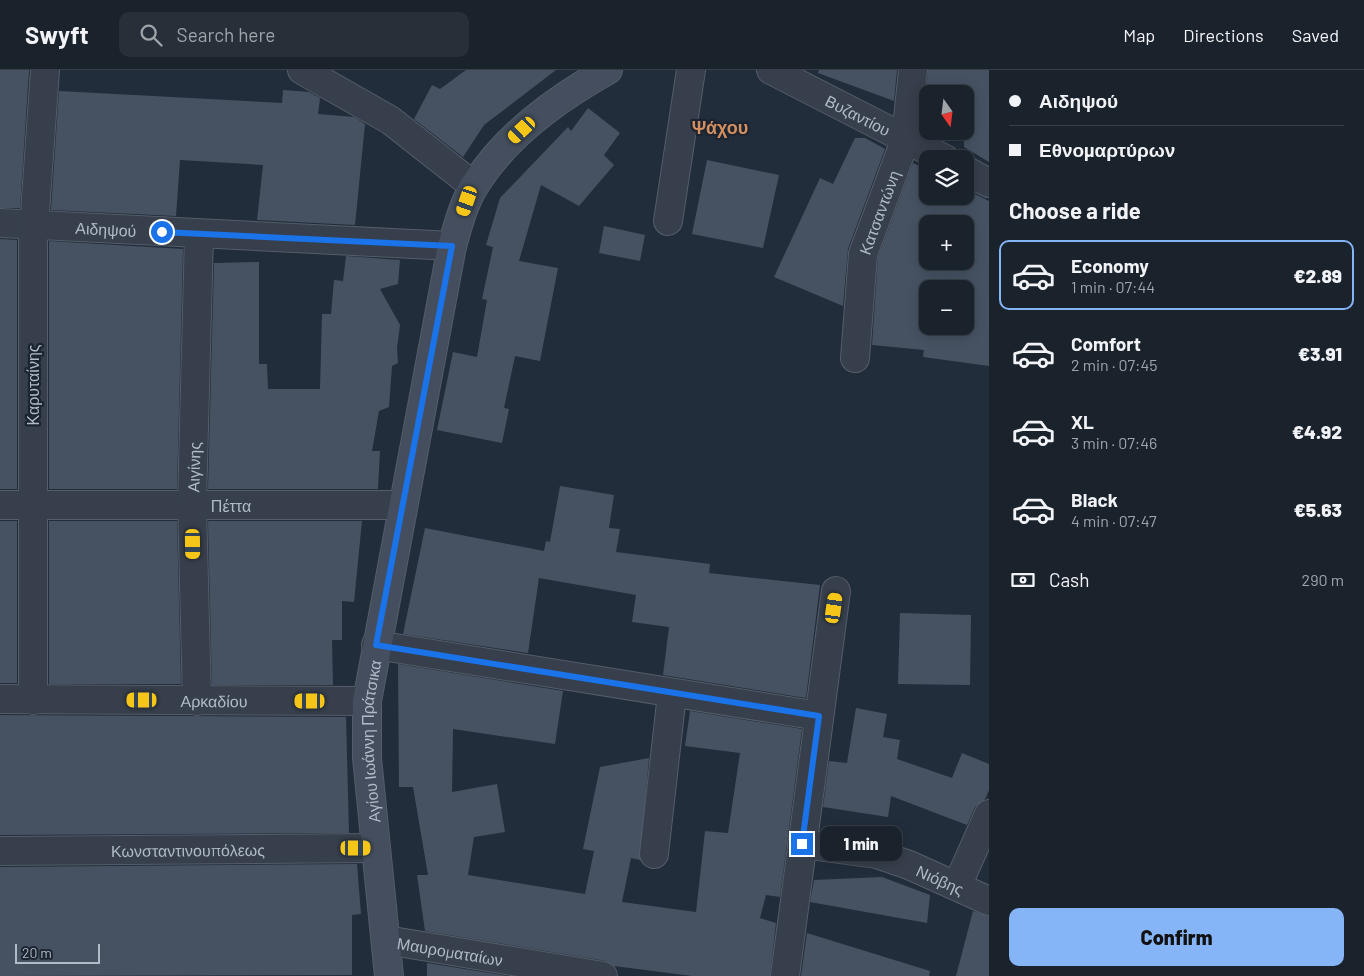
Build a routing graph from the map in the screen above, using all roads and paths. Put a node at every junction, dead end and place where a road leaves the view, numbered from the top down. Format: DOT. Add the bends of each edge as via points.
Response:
graph roads {
  1 [pos="45,70"];
  2 [pos="302,70"];
  3 [pos="608,70"];
  4 [pos="691,70"];
  5 [pos="771,70"];
  6 [pos="913,70"];
  7 [pos="906,138"];
  8 [pos="928,150"];
  9 [pos="974,175"];
  10 [pos="989,183"];
  11 [pos="474,186"];
  12 [pos="668,222"];
  13 [pos="0,223"];
  14 [pos="34,225"];
  15 [pos="199,234"];
  16 [pos="452,246"];
  17 [pos="855,358"];
  18 [pos="192,504"];
  19 [pos="0,505"];
  20 [pos="31,505"];
  21 [pos="403,505"];
  22 [pos="836,590"];
  23 [pos="376,645"];
  24 [pos="672,694"];
  25 [pos="0,699"];
  26 [pos="32,700"];
  27 [pos="197,701"];
  28 [pos="367,701"];
  29 [pos="819,716"];
  30 [pos="989,814"];
  31 [pos="802,844"];
  32 [pos="376,848"];
  33 [pos="0,851"];
  34 [pos="654,854"];
  35 [pos="957,886"];
  36 [pos="989,900"];
  37 [pos="386,940"];
  38 [pos="389,976"];
  39 [pos="603,976"];
  40 [pos="785,976"];
  1 -- 14 [label="street, Καρυταίνης"];
  2 -- 11 [label="street" via="390,120"];
  3 -- 11 [label="main road, Αγίου Ιωάννη Πράτσικα" via="522,130 503,148"];
  4 -- 12 [label="street"];
  5 -- 7 [label="street, Βυζαντίου"];
  6 -- 7 [label="street, Κατσαντώνη"];
  7 -- 8 [label="street, Βυζαντίου"];
  7 -- 17 [label="street, Κατσαντώνη" via="863,254"];
  9 -- 10 [label="street"];
  11 -- 16 [label="main road, Αγίου Ιωάννη Πράτσικα"];
  13 -- 14 [label="street, Αιδηψού"];
  14 -- 15 [label="street, Αιδηψού"];
  14 -- 20 [label="street, Καρυταίνης"];
  15 -- 16 [label="street, Αιδηψού"];
  15 -- 18 [label="street, Αιγίνης"];
  16 -- 21 [label="main road, Αγίου Ιωάννη Πράτσικα"];
  18 -- 20 [label="street, Πέττα"];
  18 -- 21 [label="street, Πέττα"];
  18 -- 27 [label="street, Αιγίνης"];
  19 -- 20 [label="street, Πέττα"];
  20 -- 26 [label="street, Καρυταίνης"];
  21 -- 23 [label="main road, Αγίου Ιωάννη Πράτσικα"];
  22 -- 29 [label="street"];
  23 -- 24 [label="street"];
  23 -- 28 [label="main road, Αγίου Ιωάννη Πράτσικα"];
  24 -- 29 [label="street"];
  24 -- 34 [label="street"];
  25 -- 26 [label="street, Αρκαδίου"];
  26 -- 27 [label="street, Αρκαδίου"];
  27 -- 28 [label="street, Αρκαδίου"];
  28 -- 32 [label="main road, Αγίου Ιωάννη Πράτσικα" via="367,749"];
  29 -- 31 [label="street"];
  30 -- 35 [label="street"];
  31 -- 35 [label="street, Νιόβης" via="877,854"];
  31 -- 40 [label="street"];
  32 -- 33 [label="street, Κωνσταντινουπόλεως"];
  32 -- 37 [label="main road, Αγίου Ιωάννη Πράτσικα"];
  35 -- 36 [label="street, Νιόβης"];
  37 -- 38 [label="main road, Αγίου Ιωάννη Πράτσικα"];
  37 -- 39 [label="street, Μαυροματαίων"];
}
